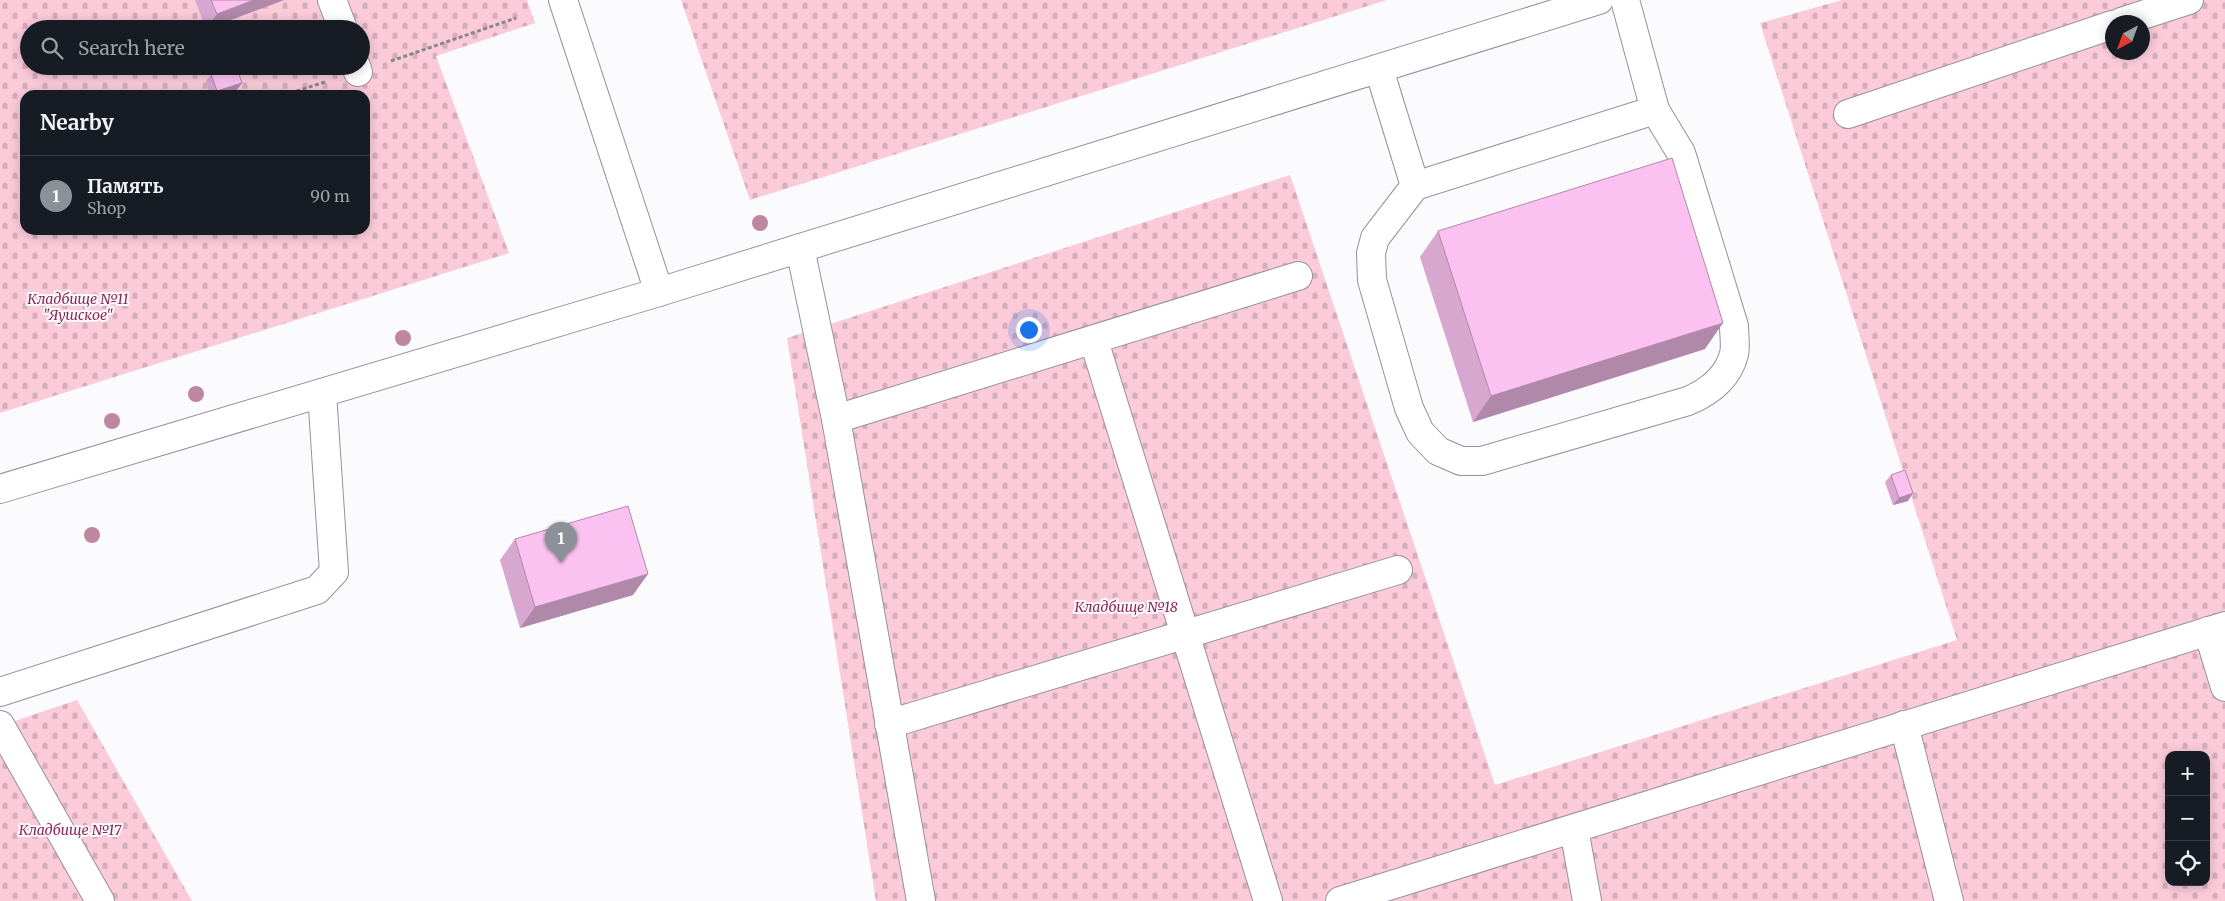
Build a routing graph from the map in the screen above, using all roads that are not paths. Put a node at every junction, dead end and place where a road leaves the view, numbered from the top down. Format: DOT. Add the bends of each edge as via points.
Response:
graph roads {
  1 [pos="332,0"];
  2 [pos="563,0"];
  3 [pos="1599,0"];
  4 [pos="1625,0"];
  5 [pos="2189,0"];
  6 [pos="2143,15"];
  7 [pos="340,20"];
  8 [pos="2105,27"];
  9 [pos="1378,69"];
  10 [pos="1655,110"];
  11 [pos="1848,114"];
  12 [pos="1415,186"];
  13 [pos="800,248"];
  14 [pos="1298,276"];
  15 [pos="659,292"];
  16 [pos="1094,341"];
  17 [pos="322,393"];
  18 [pos="836,419"];
  19 [pos="0,489"];
  20 [pos="1398,570"];
  21 [pos="2216,628"];
  22 [pos="1184,634"];
  23 [pos="2225,686"];
  24 [pos="0,692"];
  25 [pos="889,724"];
  26 [pos="0,725"];
  27 [pos="1904,725"];
  28 [pos="1574,829"];
  29 [pos="100,901"];
  30 [pos="921,901"];
  31 [pos="1268,901"];
  32 [pos="1340,901"];
  33 [pos="1587,901"];
  34 [pos="1949,901"];
  1 -- 7 [label="street"];
  2 -- 15 [label="street"];
  3 -- 9 [label="street"];
  4 -- 10 [label="street"];
  5 -- 6 [label="street"];
  8 -- 11 [label="street"];
  9 -- 12 [label="street"];
  9 -- 13 [label="street"];
  10 -- 12 [label="street"];
  10 -- 12 [label="street" via="1680,153 1734,326 1734,355 1722,380 1706,393 1688,401 1482,461 1461,461 1438,450 1420,432 1409,408 1371,272 1374,238"];
  13 -- 15 [label="street"];
  13 -- 18 [label="street"];
  14 -- 16 [label="street"];
  15 -- 17 [label="street"];
  16 -- 18 [label="street"];
  16 -- 22 [label="street"];
  17 -- 19 [label="street"];
  17 -- 24 [label="street" via="334,572 317,590"];
  18 -- 25 [label="street"];
  20 -- 22 [label="street"];
  21 -- 23 [label="street"];
  21 -- 27 [label="street"];
  22 -- 25 [label="street"];
  22 -- 31 [label="street"];
  25 -- 30 [label="street"];
  26 -- 29 [label="street"];
  27 -- 28 [label="street"];
  27 -- 34 [label="street"];
  28 -- 32 [label="street"];
  28 -- 33 [label="street"];
}
